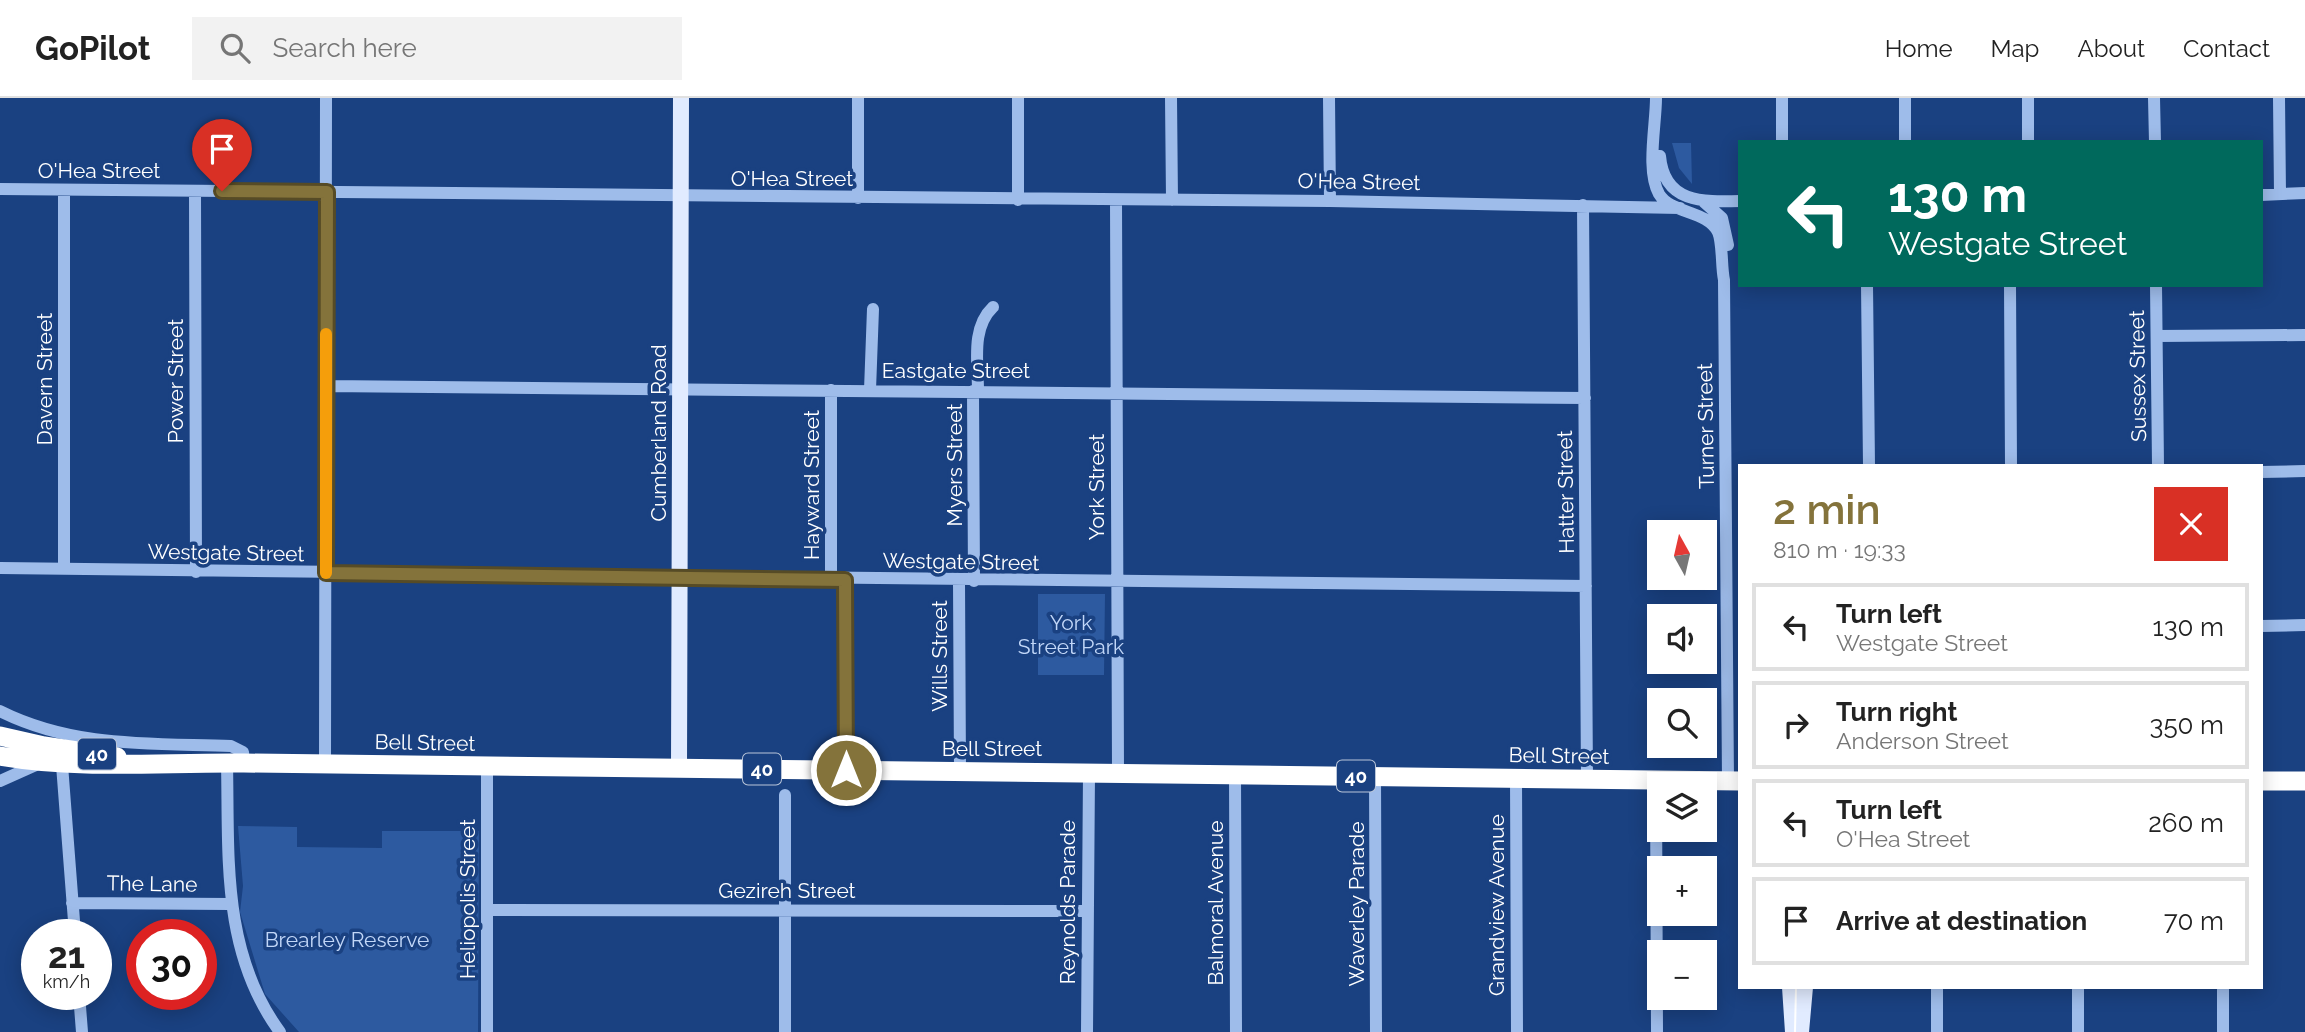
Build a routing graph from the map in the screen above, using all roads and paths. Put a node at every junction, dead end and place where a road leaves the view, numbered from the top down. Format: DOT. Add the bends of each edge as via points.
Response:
graph roads {
  1 [pos="326,98"];
  2 [pos="681,98"];
  3 [pos="858,98"];
  4 [pos="1017,98"];
  5 [pos="1171,98"];
  6 [pos="1329,98"];
  7 [pos="1656,98"];
  8 [pos="1782,98"];
  9 [pos="1905,98"];
  10 [pos="2028,98"];
  11 [pos="2154,98"];
  12 [pos="2279,98"];
  13 [pos="1656,131"];
  14 [pos="1783,140"];
  15 [pos="1905,140"];
  16 [pos="2028,140"];
  17 [pos="2155,140"];
  18 [pos="0,189"];
  19 [pos="64,190"];
  20 [pos="195,191"];
  21 [pos="327,192"];
  22 [pos="1659,194"];
  23 [pos="2280,194"];
  24 [pos="2305,194"];
  25 [pos="2263,195"];
  26 [pos="681,196"];
  27 [pos="858,198"];
  28 [pos="1018,200"];
  29 [pos="1116,200"];
  30 [pos="1171,200"];
  31 [pos="1331,201"];
  32 [pos="1738,201"];
  33 [pos="1682,202"];
  34 [pos="1704,202"];
  35 [pos="1583,205"];
  36 [pos="1738,210"];
  37 [pos="1722,218"];
  38 [pos="1702,219"];
  39 [pos="1724,280"];
  40 [pos="1867,287"];
  41 [pos="2010,287"];
  42 [pos="2156,287"];
  43 [pos="993,307"];
  44 [pos="873,309"];
  45 [pos="2305,335"];
  46 [pos="2157,336"];
  47 [pos="326,386"];
  48 [pos="680,389"];
  49 [pos="831,390"];
  50 [pos="870,390"];
  51 [pos="976,391"];
  52 [pos="1116,392"];
  53 [pos="1585,398"];
  54 [pos="1869,464"];
  55 [pos="2011,464"];
  56 [pos="2158,464"];
  57 [pos="2305,471"];
  58 [pos="2263,472"];
  59 [pos="0,568"];
  60 [pos="64,569"];
  61 [pos="196,572"];
  62 [pos="326,573"];
  63 [pos="680,577"];
  64 [pos="831,580"];
  65 [pos="845,580"];
  66 [pos="959,581"];
  67 [pos="974,581"];
  68 [pos="1116,582"];
  69 [pos="1586,586"];
  70 [pos="2305,625"];
  71 [pos="2263,626"];
  72 [pos="0,712"];
  73 [pos="0,724"];
  74 [pos="0,736"];
  75 [pos="43,755"];
  76 [pos="0,756"];
  77 [pos="149,763"];
  78 [pos="235,763"];
  79 [pos="325,764"];
  80 [pos="62,765"];
  81 [pos="487,766"];
  82 [pos="679,767"];
  83 [pos="846,770"];
  84 [pos="960,772"];
  85 [pos="1089,773"];
  86 [pos="1118,773"];
  87 [pos="1236,775"];
  88 [pos="1376,776"];
  89 [pos="1516,778"];
  90 [pos="1587,779"];
  91 [pos="1647,780"];
  92 [pos="0,781"];
  93 [pos="2263,781"];
  94 [pos="2305,781"];
  95 [pos="1717,783"];
  96 [pos="1736,784"];
  97 [pos="785,795"];
  98 [pos="1656,842"];
  99 [pos="72,902"];
  100 [pos="231,904"];
  101 [pos="486,910"];
  102 [pos="785,911"];
  103 [pos="1088,911"];
  104 [pos="74,919"];
  105 [pos="1790,989"];
  106 [pos="1805,989"];
  107 [pos="1937,989"];
  108 [pos="2078,989"];
  109 [pos="2223,989"];
  110 [pos="80,1010"];
  111 [pos="82,1032"];
  112 [pos="280,1032"];
  113 [pos="487,1032"];
  114 [pos="785,1032"];
  115 [pos="1087,1032"];
  116 [pos="1236,1032"];
  117 [pos="1376,1032"];
  118 [pos="1517,1032"];
  119 [pos="1657,1032"];
  120 [pos="1793,1032"];
  121 [pos="1801,1032"];
  122 [pos="1937,1032"];
  123 [pos="2078,1032"];
  124 [pos="2223,1032"];
  1 -- 21 [label="street"];
  2 -- 26 [label="main road, Cumberland Road"];
  3 -- 27 [label="street"];
  4 -- 28 [label="street"];
  5 -- 30 [label="street"];
  6 -- 31 [label="street"];
  7 -- 13 [label="street"];
  8 -- 14 [label="street"];
  9 -- 15 [label="street"];
  10 -- 16 [label="street"];
  11 -- 17 [label="street"];
  12 -- 23 [label="street"];
  13 -- 22 [label="street" via="1653,171"];
  13 -- 33 [label="street" via="1662,175"];
  18 -- 19 [label="street, O'Hea Street"];
  19 -- 20 [label="street, O'Hea Street"];
  19 -- 60 [label="street, Davern Street"];
  20 -- 21 [label="street, O'Hea Street"];
  20 -- 61 [label="street, Power Street"];
  21 -- 26 [label="street, O'Hea Street"];
  21 -- 47 [label="street"];
  22 -- 33 [label="street, O'Hea Street" via="1668,190"];
  22 -- 35 [label="street, O'Hea Street" via="1639,201"];
  23 -- 24 [label="street"];
  23 -- 25 [label="street"];
  26 -- 27 [label="street, O'Hea Street"];
  26 -- 48 [label="main road, Cumberland Road"];
  27 -- 28 [label="street, O'Hea Street"];
  28 -- 29 [label="street, O'Hea Street"];
  29 -- 30 [label="street, O'Hea Street"];
  29 -- 52 [label="street, York Street"];
  30 -- 31 [label="street, O'Hea Street"];
  31 -- 35 [label="street, O'Hea Street"];
  32 -- 34 [label="street"];
  33 -- 34 [label="street"];
  33 -- 35 [label="street, O'Hea Street" via="1600,209"];
  33 -- 38 [label="street, Turner Street"];
  34 -- 37 [label="street"];
  35 -- 53 [label="street, Hatter Street"];
  36 -- 37 [label="street"];
  37 -- 38 [label="street"];
  37 -- 39 [label="street, Turner Street" via="1728,255"];
  38 -- 39 [label="street, Turner Street" via="1719,233"];
  39 -- 96 [label="street, Turner Street"];
  40 -- 54 [label="street"];
  41 -- 55 [label="street"];
  42 -- 46 [label="street, Sussex Street"];
  43 -- 51 [label="street, Myers Street" via="978,330"];
  44 -- 50 [label="street"];
  45 -- 46 [label="street"];
  46 -- 56 [label="street, Sussex Street"];
  47 -- 48 [label="street, Eastgate Street"];
  47 -- 62 [label="street"];
  48 -- 49 [label="street, Eastgate Street"];
  48 -- 63 [label="main road, Cumberland Road"];
  49 -- 50 [label="street, Eastgate Street"];
  49 -- 64 [label="street, Hayward Street"];
  50 -- 51 [label="street, Eastgate Street"];
  51 -- 52 [label="street, Eastgate Street"];
  51 -- 67 [label="street, Myers Street"];
  52 -- 53 [label="street, Eastgate Street"];
  52 -- 68 [label="street, York Street"];
  53 -- 69 [label="street, Hatter Street"];
  57 -- 58 [label="street"];
  59 -- 60 [label="street, Westgate Street"];
  60 -- 61 [label="street, Westgate Street"];
  61 -- 62 [label="street, Westgate Street"];
  62 -- 63 [label="street, Westgate Street"];
  62 -- 79 [label="street"];
  63 -- 64 [label="street, Westgate Street"];
  63 -- 82 [label="main road, Cumberland Road"];
  64 -- 65 [label="street, Westgate Street"];
  65 -- 66 [label="street, Westgate Street"];
  65 -- 83 [label="street"];
  66 -- 67 [label="street, Westgate Street"];
  66 -- 84 [label="street, Wills Street"];
  67 -- 68 [label="street, Westgate Street"];
  68 -- 69 [label="street, Westgate Street"];
  68 -- 86 [label="street, York Street"];
  69 -- 90 [label="street, Hatter Street"];
  70 -- 71 [label="street"];
  72 -- 78 [label="street" via="51,733 85,740 231,746 243,752"];
  73 -- 75 [label="street"];
  74 -- 75 [label="highway"];
  75 -- 76 [label="highway"];
  75 -- 77 [label="highway, Bell Street / 40"];
  75 -- 80 [label="highway, Bell Street"];
  75 -- 92 [label="street"];
  77 -- 78 [label="highway, Bell Street / 40"];
  77 -- 80 [label="highway, Bell Street / 40"];
  78 -- 79 [label="highway, Bell Street / 40"];
  78 -- 100 [label="street"];
  79 -- 81 [label="highway, Bell Street / 40"];
  80 -- 99 [label="street"];
  81 -- 82 [label="highway, Bell Street / 40"];
  81 -- 101 [label="street, Heliopolis Street"];
  82 -- 83 [label="highway, Bell Street / 40"];
  83 -- 84 [label="highway, Bell Street / 40"];
  84 -- 85 [label="highway, Bell Street / 40"];
  85 -- 86 [label="highway, Bell Street / 40"];
  85 -- 103 [label="street, Reynolds Parade"];
  86 -- 87 [label="highway, Bell Street / 40"];
  87 -- 88 [label="highway, Bell Street / 40"];
  87 -- 116 [label="street, Balmoral Avenue"];
  88 -- 89 [label="highway, Bell Street / 40"];
  88 -- 117 [label="street, Waverley Parade"];
  89 -- 90 [label="highway, Bell Street / 40"];
  89 -- 118 [label="street, Grandview Avenue"];
  90 -- 91 [label="highway, Bell Street / 40"];
  93 -- 94 [label="highway"];
  95 -- 96 [label="highway, Bell Street / 40"];
  97 -- 102 [label="street"];
  98 -- 119 [label="street"];
  99 -- 100 [label="street, The Lane"];
  99 -- 104 [label="street"];
  100 -- 112 [label="street" via="248,974"];
  101 -- 102 [label="street, Gezireh Street"];
  101 -- 113 [label="street, Heliopolis Street"];
  102 -- 103 [label="street, Gezireh Street"];
  102 -- 114 [label="street"];
  103 -- 115 [label="street, Reynolds Parade"];
  105 -- 120 [label="main road"];
  106 -- 121 [label="main road"];
  107 -- 122 [label="street"];
  108 -- 123 [label="street"];
  109 -- 124 [label="street"];
  110 -- 111 [label="street"];
}
